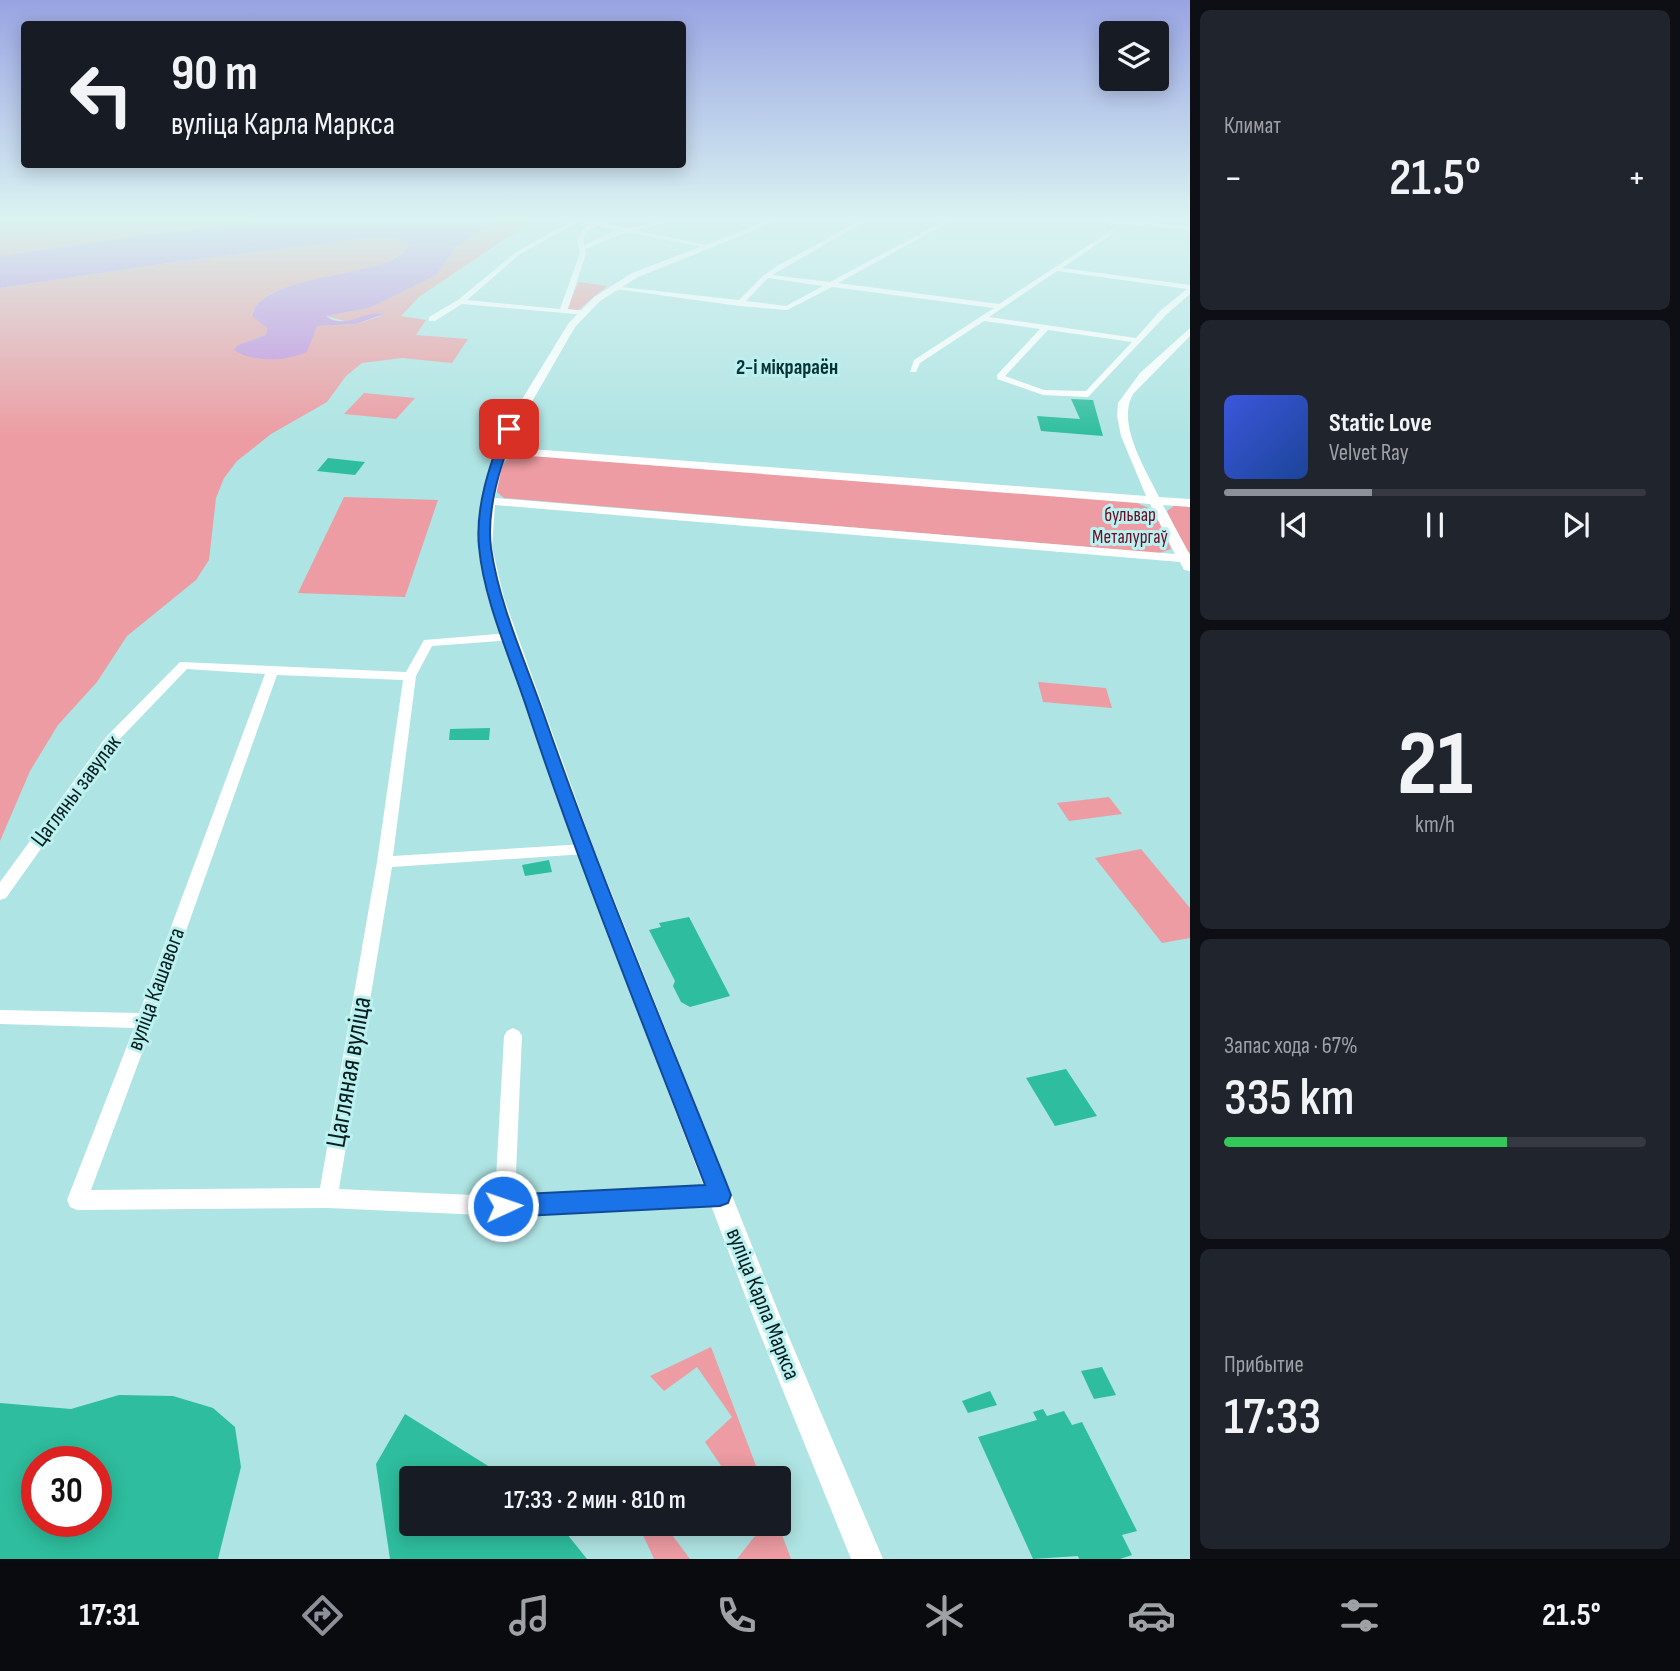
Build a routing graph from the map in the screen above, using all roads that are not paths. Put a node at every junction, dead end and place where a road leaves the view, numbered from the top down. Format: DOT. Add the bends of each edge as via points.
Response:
graph roads {
  1 [pos="472,293"];
  2 [pos="570,293"];
  3 [pos="606,293"];
  4 [pos="650,293"];
  5 [pos="750,293"];
  6 [pos="815,293"];
  7 [pos="898,293"];
  8 [pos="1019,293"];
  9 [pos="1186,293"];
  10 [pos="461,302"];
  11 [pos="739,304"];
  12 [pos="998,306"];
  13 [pos="563,312"];
  14 [pos="583,313"];
  15 [pos="981,318"];
  16 [pos="432,319"];
  17 [pos="1045,328"];
  18 [pos="1190,331"];
  19 [pos="1137,340"];
  20 [pos="913,370"];
  21 [pos="499,450"];
  22 [pos="489,501"];
  23 [pos="1156,501"];
  24 [pos="1190,503"];
  25 [pos="1188,563"];
  26 [pos="510,636"];
  27 [pos="272,671"];
  28 [pos="410,676"];
  29 [pos="585,849"];
  30 [pos="385,862"];
  31 [pos="0,894"];
  32 [pos="0,1017"];
  33 [pos="145,1021"];
  34 [pos="513,1036"];
  35 [pos="720,1195"];
  36 [pos="328,1198"];
  37 [pos="503,1206"];
  38 [pos="867,1559"];
  1 -- 10 [label="street"];
  2 -- 13 [label="street"];
  3 -- 14 [label="main road, вуліца Карла Маркса"];
  4 -- 11 [label="street"];
  5 -- 11 [label="street"];
  6 -- 11 [label="street" via="786,308"];
  7 -- 12 [label="street"];
  8 -- 12 [label="street"];
  9 -- 19 [label="street"];
  10 -- 13 [label="street"];
  10 -- 16 [label="street"];
  12 -- 15 [label="street"];
  13 -- 14 [label="street"];
  14 -- 21 [label="main road, вуліца Карла Маркса" via="561,340"];
  15 -- 17 [label="street"];
  15 -- 20 [label="street" via="917,362"];
  17 -- 19 [label="street"];
  17 -- 19 [label="street" via="1000,377 1043,393 1087,394"];
  18 -- 23 [label="main road" via="1122,406 1125,434"];
  21 -- 22 [label="main road, вуліца Карла Маркса"];
  21 -- 23 [label="main road"];
  22 -- 25 [label="main road"];
  22 -- 26 [label="main road, вуліца Карла Маркса" via="485,547"];
  23 -- 24 [label="main road"];
  23 -- 25 [label="main road"];
  26 -- 28 [label="street, Цагляная вуліца" via="428,643"];
  26 -- 29 [label="main road, вуліца Карла Маркса"];
  27 -- 28 [label="street"];
  27 -- 31 [label="street, Цагляны завулак" via="184,665 111,740"];
  27 -- 33 [label="street, вуліца Кашавога"];
  28 -- 30 [label="street, Цагляная вуліца"];
  29 -- 30 [label="street"];
  29 -- 35 [label="main road, вуліца Карла Маркса"];
  30 -- 36 [label="street, Цагляная вуліца"];
  32 -- 33 [label="street"];
  33 -- 36 [label="street, вуліца Кашавога" via="77,1200"];
  34 -- 37 [label="street"];
  35 -- 37 [label="street"];
  35 -- 38 [label="main road, вуліца Карла Маркса"];
  36 -- 37 [label="street"];
}
